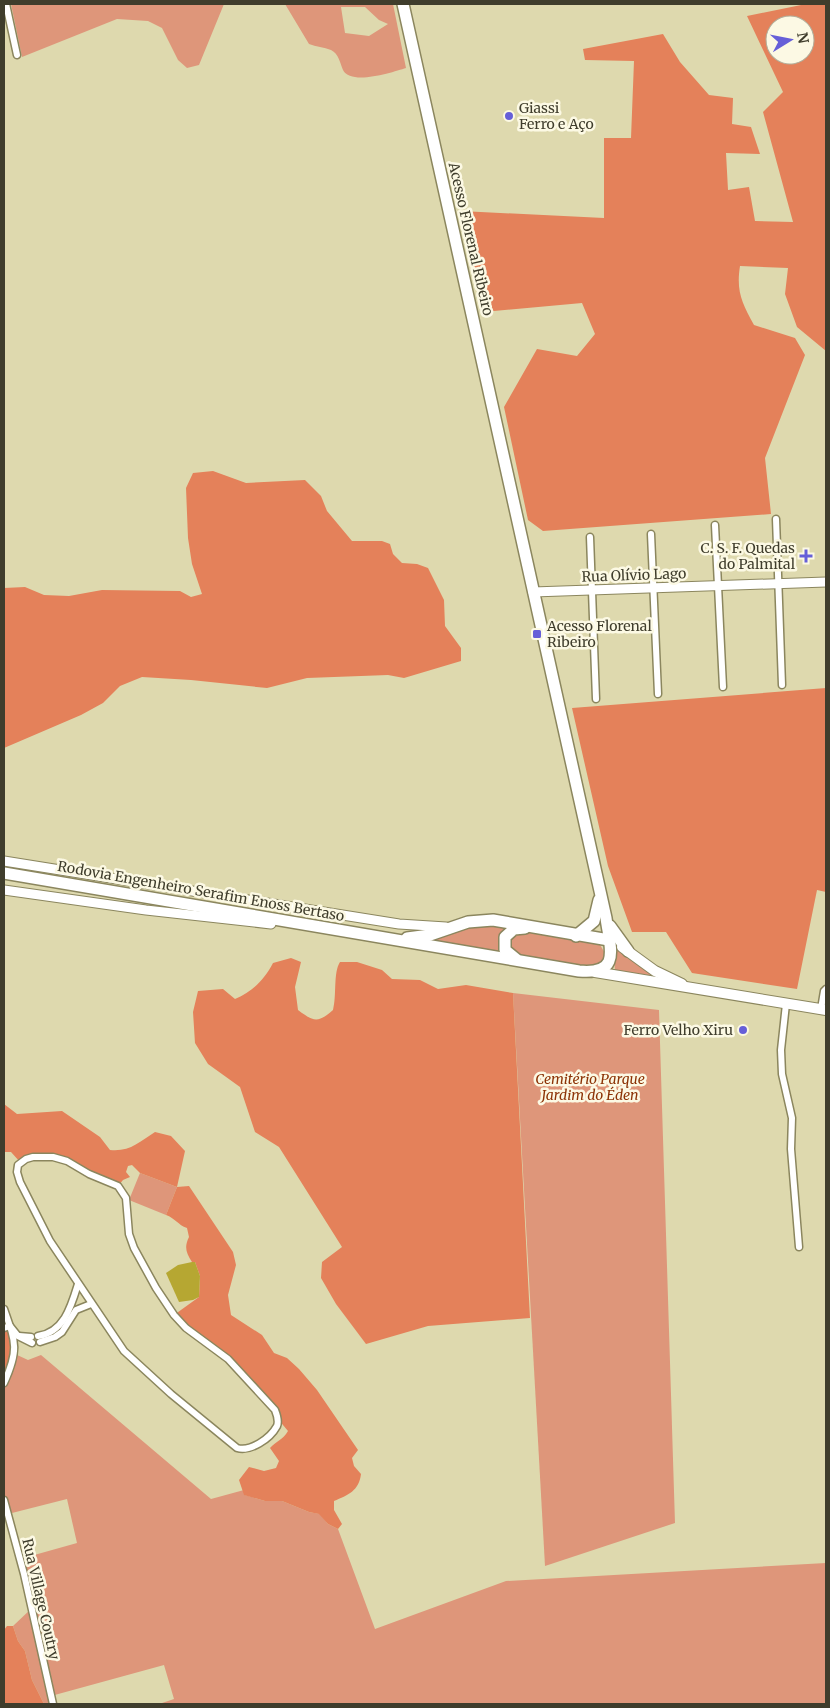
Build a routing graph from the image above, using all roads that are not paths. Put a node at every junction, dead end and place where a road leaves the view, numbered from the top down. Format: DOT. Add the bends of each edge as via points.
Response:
graph roads {
  1 [pos="6,4"];
  2 [pos="403,4"];
  3 [pos="17,55"];
  4 [pos="776,519"];
  5 [pos="715,525"];
  6 [pos="651,534"];
  7 [pos="590,537"];
  8 [pos="826,582"];
  9 [pos="778,584"];
  10 [pos="718,586"];
  11 [pos="654,588"];
  12 [pos="591,590"];
  13 [pos="533,592"];
  14 [pos="782,685"];
  15 [pos="723,687"];
  16 [pos="658,694"];
  17 [pos="596,699"];
  18 [pos="4,861"];
  19 [pos="4,873"];
  20 [pos="4,890"];
  21 [pos="599,891"];
  22 [pos="606,918"];
  23 [pos="316,924"];
  24 [pos="451,927"];
  25 [pos="532,928"];
  26 [pos="576,936"];
  27 [pos="393,940"];
  28 [pos="609,940"];
  29 [pos="628,951"];
  30 [pos="518,960"];
  31 [pos="595,972"];
  32 [pos="826,989"];
  33 [pos="694,990"];
  34 [pos="786,1004"];
  35 [pos="824,1010"];
  36 [pos="799,1247"];
  37 [pos="78,1284"];
  38 [pos="91,1304"];
  39 [pos="4,1309"];
  40 [pos="7,1327"];
  41 [pos="35,1340"];
  42 [pos="4,1383"];
  43 [pos="4,1500"];
  44 [pos="53,1704"];
  1 -- 3 [label="street"];
  2 -- 13 [label="highway, Acesso Florenal Ribeiro"];
  4 -- 9 [label="street"];
  5 -- 10 [label="street"];
  6 -- 11 [label="street"];
  7 -- 12 [label="street"];
  8 -- 9 [label="main road, Rua Olívio Lago"];
  9 -- 10 [label="main road, Rua Olívio Lago"];
  9 -- 14 [label="street"];
  10 -- 11 [label="main road, Rua Olívio Lago"];
  10 -- 15 [label="street"];
  11 -- 12 [label="main road, Rua Olívio Lago"];
  11 -- 16 [label="street"];
  12 -- 13 [label="main road, Rua Olívio Lago"];
  12 -- 17 [label="street"];
  13 -- 21 [label="highway, Acesso Florenal Ribeiro"];
  18 -- 24 [label="main road" via="399,924"];
  19 -- 23 [label="highway, Rodovia Engenheiro Serafim Enoss Bertaso"];
  20 -- 23 [label="main road" via="272,924"];
  21 -- 22 [label="highway, Acesso Florenal Ribeiro"];
  21 -- 26 [label="highway, Acesso Florenal Ribeiro" via="594,921"];
  22 -- 28 [label="highway, Acesso Florenal Ribeiro"];
  22 -- 29 [label="highway"];
  23 -- 27 [label="highway, Rodovia Engenheiro Serafim Enoss Bertaso"];
  24 -- 25 [label="highway, Rodovia Engenheiro Serafim Enoss Bertaso" via="493,920"];
  24 -- 27 [label="highway, Rodovia Engenheiro Serafim Enoss Bertaso" via="418,938"];
  25 -- 26 [label="highway, Rodovia Engenheiro Serafim Enoss Bertaso"];
  25 -- 30 [label="highway" via="514,929 504,937 505,950"];
  26 -- 28 [label="highway, Rodovia Engenheiro Serafim Enoss Bertaso"];
  27 -- 30 [label="highway, Rodovia Engenheiro Serafim Enoss Bertaso"];
  28 -- 29 [label="main road, Rodovia Engenheiro Serafim Enoss Bertaso"];
  28 -- 31 [label="highway, Acesso Florenal Ribeiro" via="610,963"];
  29 -- 33 [label="main road, Rodovia Engenheiro Serafim Enoss Bertaso" via="655,970"];
  30 -- 31 [label="highway, Rodovia Engenheiro Serafim Enoss Bertaso"];
  31 -- 33 [label="main road, Rodovia Engenheiro Serafim Enoss Bertaso"];
  32 -- 35 [label="street"];
  33 -- 34 [label="main road, Rodovia Engenheiro Serafim Enoss Bertaso"];
  34 -- 35 [label="main road, Rodovia Engenheiro Serafim Enoss Bertaso"];
  34 -- 36 [label="street" via="782,1074 792,1118 791,1149"];
  37 -- 38 [label="street"];
  37 -- 38 [label="street" via="50,1241 20,1182 18,1165 26,1159 52,1157 67,1161 118,1186 126,1198 129,1234 156,1288 186,1328 228,1359 275,1410 277,1426 256,1446 243,1450 237,1448 124,1351"];
  37 -- 41 [label="street" via="58,1328"];
  38 -- 41 [label="street" via="76,1310 55,1337"];
  39 -- 40 [label="street"];
  40 -- 41 [label="street" via="18,1336"];
  40 -- 42 [label="street" via="14,1345 14,1361"];
  43 -- 44 [label="street, Rua Village Coutry"];
}
